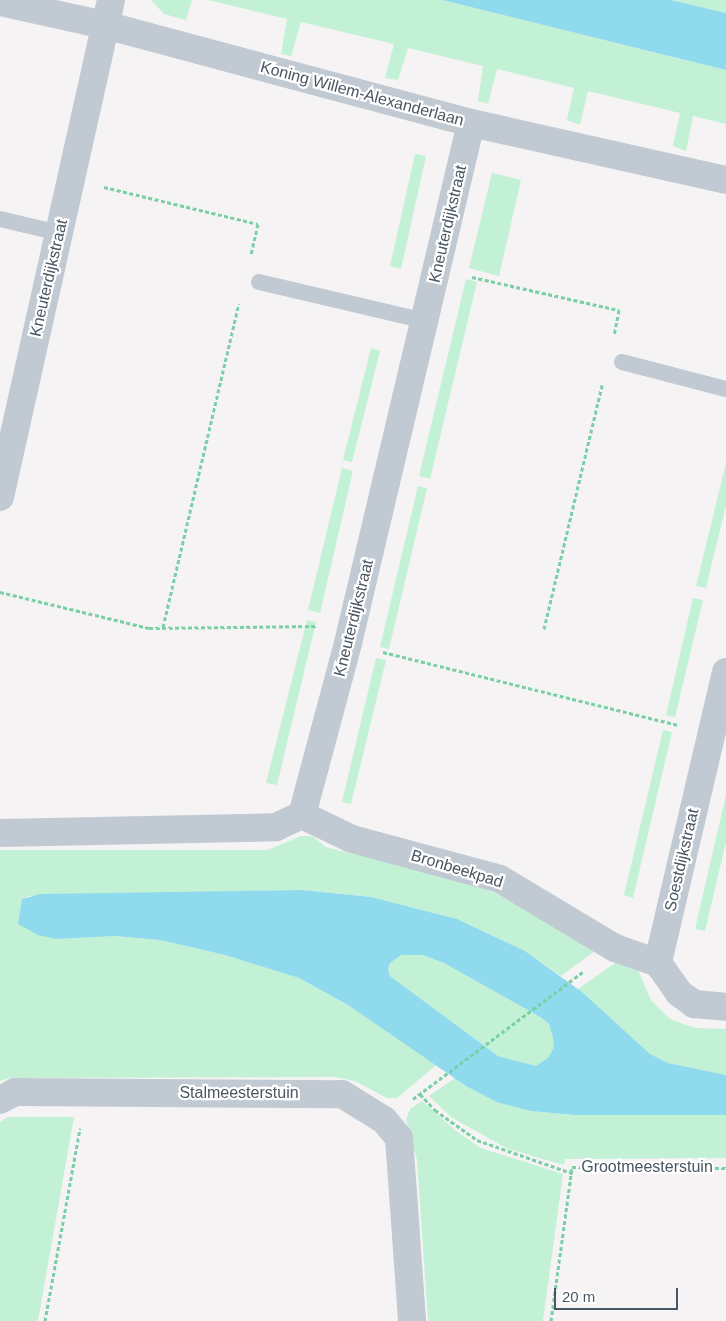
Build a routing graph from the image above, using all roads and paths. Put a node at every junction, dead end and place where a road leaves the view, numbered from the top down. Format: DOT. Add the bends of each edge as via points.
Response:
graph roads {
  1 [pos="0,2"];
  2 [pos="108,13"];
  3 [pos="471,123"];
  4 [pos="71,180"];
  5 [pos="726,180"];
  6 [pos="0,219"];
  7 [pos="59,233"];
  8 [pos="250,260"];
  9 [pos="438,269"];
  10 [pos="259,282"];
  11 [pos="241,298"];
  12 [pos="425,321"];
  13 [pos="613,339"];
  14 [pos="622,362"];
  15 [pos="604,378"];
  16 [pos="726,389"];
  17 [pos="0,497"];
  18 [pos="0,592"];
  19 [pos="163,627"];
  20 [pos="544,629"];
  21 [pos="350,634"];
  22 [pos="726,672"];
  23 [pos="711,734"];
  24 [pos="302,815"];
  25 [pos="0,833"];
  26 [pos="658,963"];
  27 [pos="580,974"];
  28 [pos="726,1007"];
  29 [pos="434,1083"];
  30 [pos="86,1092"];
  31 [pos="420,1094"];
  32 [pos="0,1100"];
  33 [pos="726,1168"];
  34 [pos="572,1173"];
  35 [pos="44,1321"];
  36 [pos="412,1321"];
  37 [pos="552,1321"];
  1 -- 2 [label="street, Koning Willem-Alexanderlaan"];
  2 -- 3 [label="street, Koning Willem-Alexanderlaan"];
  2 -- 4 [label="street, Kneuterdijkstraat"];
  3 -- 5 [label="street, Koning Willem-Alexanderlaan"];
  3 -- 9 [label="street, Kneuterdijkstraat"];
  4 -- 7 [label="street, Kneuterdijkstraat"];
  4 -- 8 [label="path" via="258,224"];
  6 -- 7 [label="lane"];
  7 -- 17 [label="street, Kneuterdijkstraat"];
  9 -- 12 [label="street, Kneuterdijkstraat"];
  9 -- 13 [label="path" via="620,310"];
  10 -- 12 [label="lane"];
  11 -- 19 [label="path"];
  12 -- 21 [label="street, Kneuterdijkstraat"];
  14 -- 16 [label="lane"];
  15 -- 20 [label="path"];
  18 -- 19 [label="path" via="149,628"];
  19 -- 21 [label="path"];
  21 -- 23 [label="path"];
  21 -- 24 [label="street, Kneuterdijkstraat"];
  22 -- 23 [label="street, Soestdijkstraat"];
  23 -- 26 [label="street, Soestdijkstraat"];
  24 -- 25 [label="street" via="276,827"];
  24 -- 26 [label="street, Bronbeekpad" via="352,839 500,879 615,948"];
  26 -- 28 [label="street" via="678,993 694,1004"];
  27 -- 29 [label="path"];
  30 -- 32 [label="street, Stalmeesterstuin" via="14,1092"];
  30 -- 35 [label="path"];
  30 -- 36 [label="street, Stalmeesterstuin" via="342,1094 384,1120 399,1138"];
  31 -- 34 [label="path" via="435,1110 477,1140"];
  33 -- 34 [label="path, Grootmeesterstuin" via="572,1167"];
  34 -- 37 [label="path, Grootmeesterstuin"];
}
